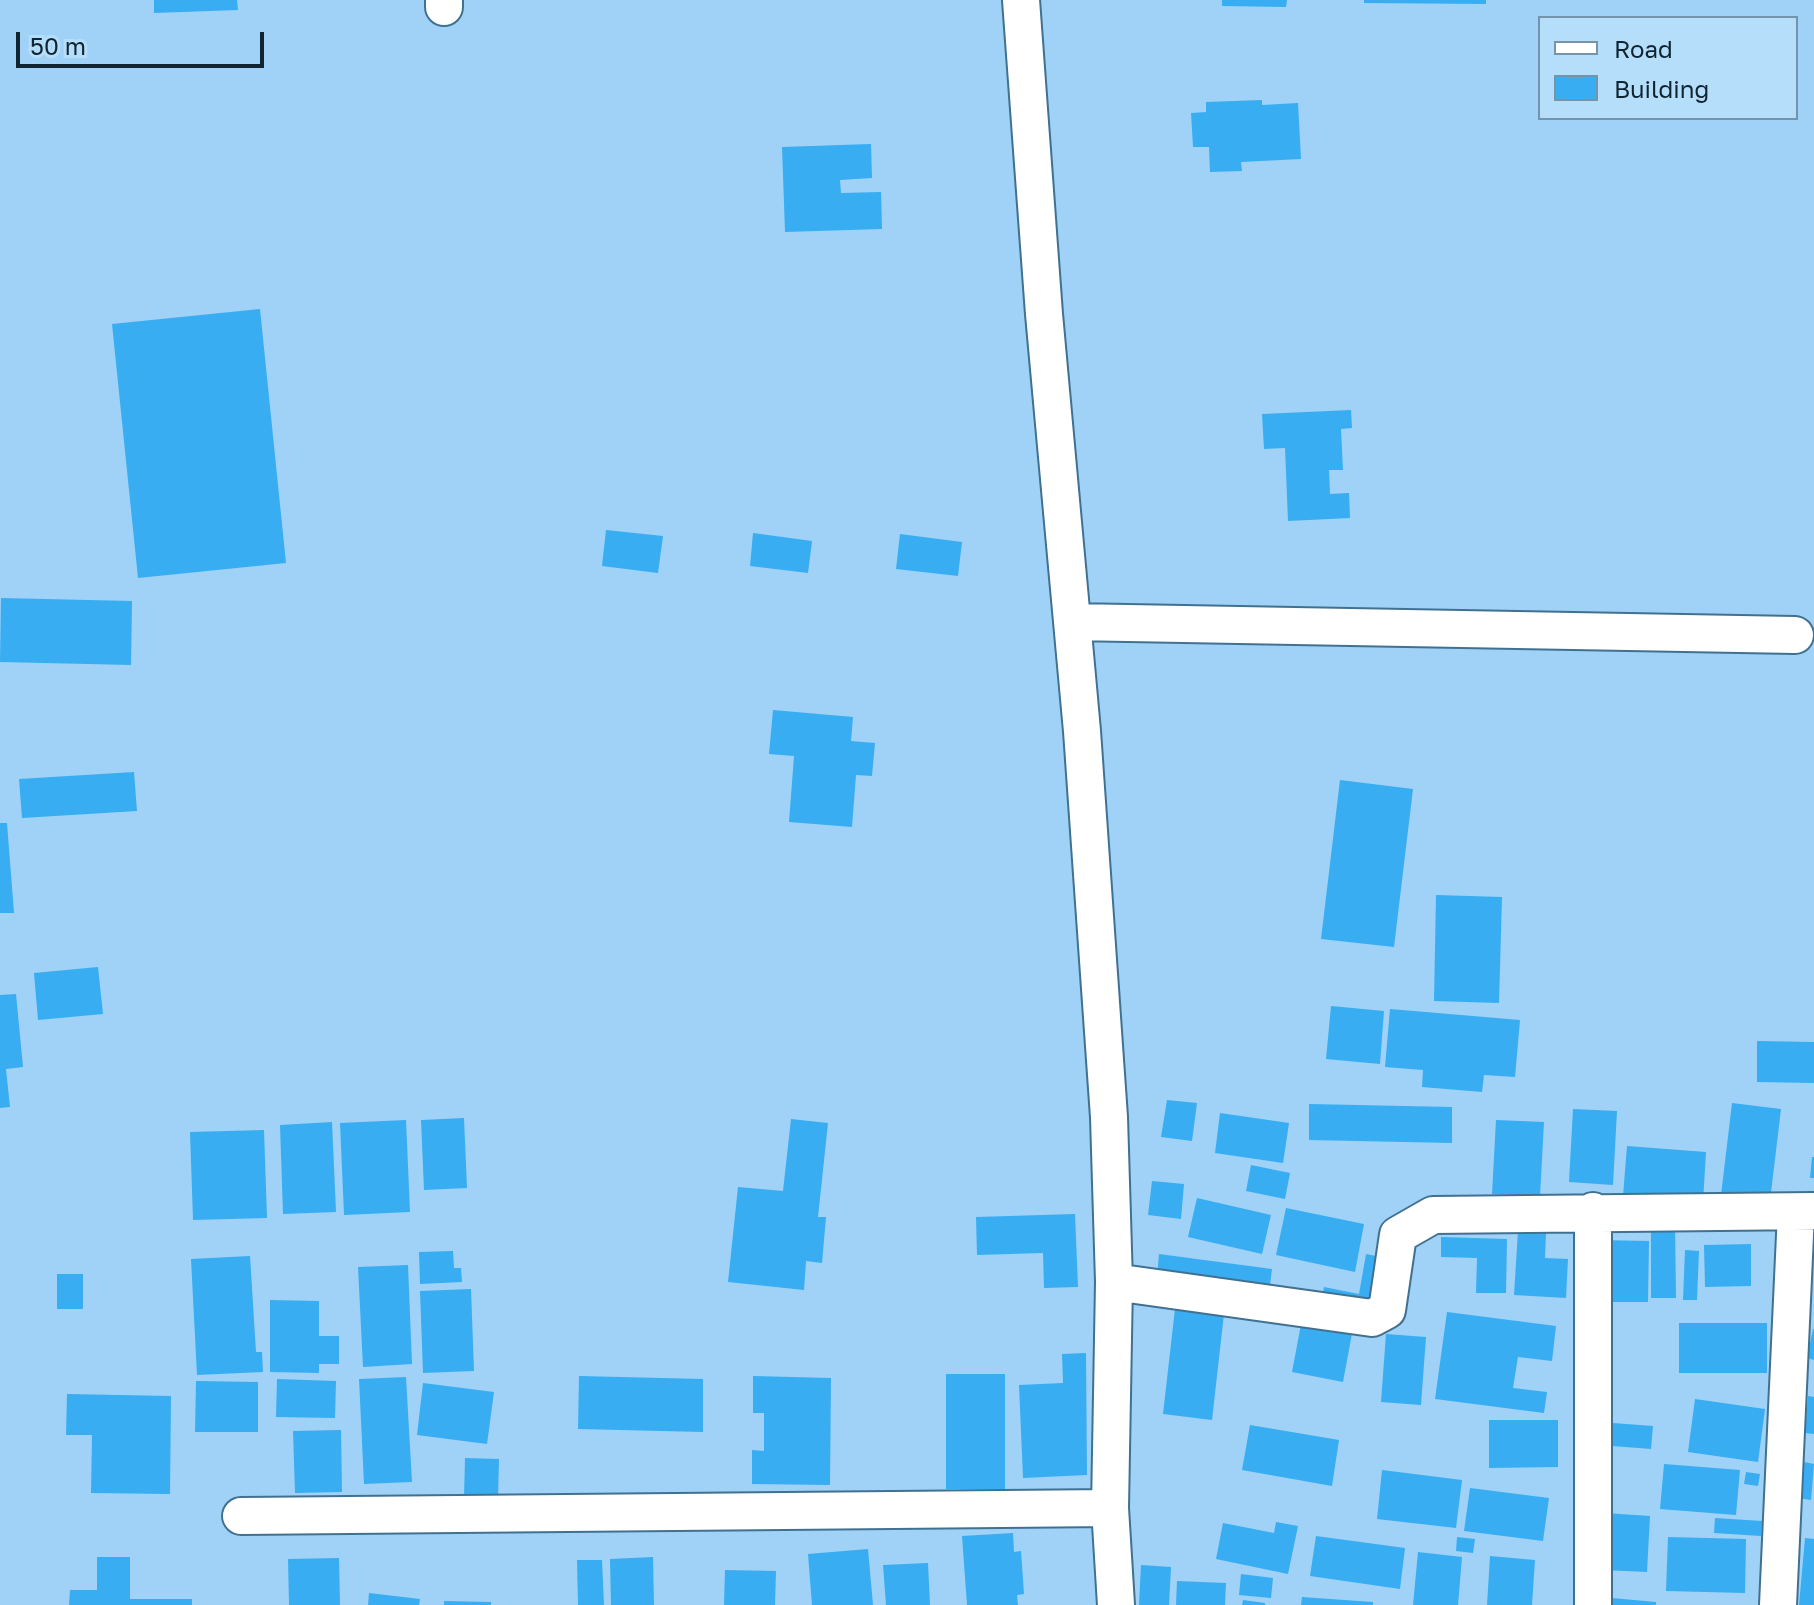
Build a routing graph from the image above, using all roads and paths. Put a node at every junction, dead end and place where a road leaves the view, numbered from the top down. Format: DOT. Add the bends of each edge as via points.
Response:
graph roads {
  1 [pos="1021,0"];
  2 [pos="1072,622"];
  3 [pos="1795,635"];
  4 [pos="1593,1211"];
  5 [pos="1805,1212"];
  6 [pos="1114,1282"];
  7 [pos="1110,1508"];
  8 [pos="241,1516"];
  9 [pos="1116,1605"];
  10 [pos="1593,1605"];
  11 [pos="1778,1605"];
  1 -- 2 [label="street"];
  2 -- 3 [label="street"];
  2 -- 6 [label="street" via="1109,1117"];
  4 -- 5 [label="street"];
  4 -- 6 [label="street" via="1433,1215 1398,1235 1387,1310 1372,1318"];
  4 -- 10 [label="street"];
  5 -- 11 [label="street"];
  6 -- 7 [label="street"];
  7 -- 8 [label="street"];
  7 -- 9 [label="street"];
}
